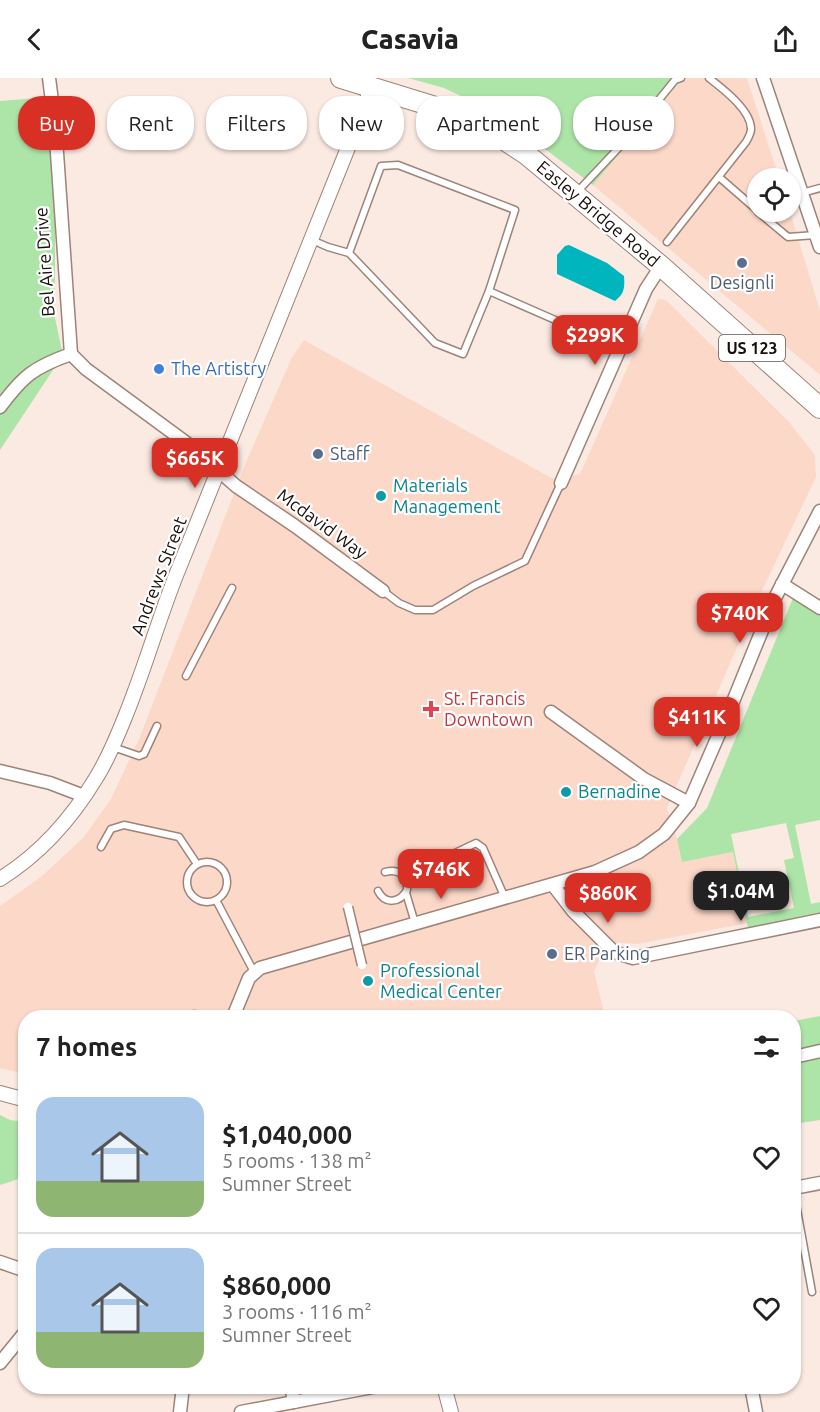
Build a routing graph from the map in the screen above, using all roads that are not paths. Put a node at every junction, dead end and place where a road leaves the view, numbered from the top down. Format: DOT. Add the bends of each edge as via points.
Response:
graph roads {
  1 [pos="50,78"];
  2 [pos="341,78"];
  3 [pos="681,78"];
  4 [pos="710,78"];
  5 [pos="763,78"];
  6 [pos="371,86"];
  7 [pos="719,177"];
  8 [pos="820,188"];
  9 [pos="802,193"];
  10 [pos="576,194"];
  11 [pos="747,201"];
  12 [pos="771,222"];
  13 [pos="816,235"];
  14 [pos="312,240"];
  15 [pos="667,242"];
  16 [pos="820,247"];
  17 [pos="349,253"];
  18 [pos="661,266"];
  19 [pos="489,291"];
  20 [pos="620,348"];
  21 [pos="70,354"];
  22 [pos="0,407"];
  23 [pos="820,408"];
  24 [pos="220,471"];
  25 [pos="561,483"];
  26 [pos="820,511"];
  27 [pos="782,584"];
  28 [pos="232,588"];
  29 [pos="383,591"];
  30 [pos="820,608"];
  31 [pos="186,676"];
  32 [pos="551,712"];
  33 [pos="157,726"];
  34 [pos="113,747"];
  35 [pos="0,771"];
  36 [pos="84,796"];
  37 [pos="689,803"];
  38 [pos="101,848"];
  39 [pos="455,853"];
  40 [pos="197,864"];
  41 [pos="423,871"];
  42 [pos="385,872"];
  43 [pos="0,879"];
  44 [pos="406,879"];
  45 [pos="553,885"];
  46 [pos="378,891"];
  47 [pos="406,893"];
  48 [pos="505,898"];
  49 [pos="216,900"];
  50 [pos="348,907"];
  51 [pos="820,920"];
  52 [pos="415,923"];
  53 [pos="362,965"];
  54 [pos="254,972"];
  55 [pos="236,1010"];
  56 [pos="820,1051"];
  57 [pos="801,1055"];
  58 [pos="0,1093"];
  59 [pos="18,1098"];
  60 [pos="820,1184"];
  61 [pos="801,1189"];
  62 [pos="801,1230"];
  63 [pos="0,1262"];
  64 [pos="18,1268"];
  65 [pos="812,1292"];
  66 [pos="18,1341"];
  67 [pos="0,1363"];
  68 [pos="182,1394"];
  69 [pos="292,1394"];
  70 [pos="336,1394"];
  71 [pos="446,1394"];
  72 [pos="753,1394"];
  73 [pos="294,1402"];
  74 [pos="180,1412"];
  75 [pos="241,1412"];
  76 [pos="451,1412"];
  77 [pos="756,1412"];
  1 -- 21 [label="street, Bel Aire Drive"];
  2 -- 6 [label="highway, Easley Bridge Road / US 123"];
  3 -- 10 [label="lane" via="675,80"];
  4 -- 7 [label="lane" via="740,106 752,131"];
  5 -- 9 [label="street"];
  6 -- 10 [label="highway, Easley Bridge Road / US 123" via="489,130"];
  6 -- 14 [label="street, Andrews Street"];
  7 -- 11 [label="lane"];
  7 -- 15 [label="lane"];
  8 -- 9 [label="lane"];
  9 -- 13 [label="street"];
  10 -- 18 [label="highway, Easley Bridge Road / US 123"];
  12 -- 13 [label="lane" via="788,237"];
  13 -- 16 [label="street"];
  14 -- 17 [label="lane"];
  14 -- 24 [label="street, Andrews Street"];
  17 -- 19 [label="lane" via="435,343 463,354"];
  17 -- 19 [label="lane" via="381,166 399,165 515,210"];
  18 -- 20 [label="street" via="645,289"];
  18 -- 23 [label="highway, Easley Bridge Road / US 123"];
  19 -- 20 [label="lane"];
  20 -- 25 [label="street"];
  21 -- 22 [label="street" via="35,369"];
  21 -- 24 [label="street, Mcdavid Way"];
  24 -- 29 [label="street, Mcdavid Way"];
  24 -- 34 [label="street, Andrews Street" via="180,565"];
  25 -- 29 [label="lane" via="525,561 433,610 415,610"];
  26 -- 27 [label="street"];
  27 -- 30 [label="street"];
  27 -- 37 [label="street"];
  28 -- 31 [label="lane"];
  32 -- 37 [label="street" via="644,779"];
  33 -- 34 [label="lane" via="140,756"];
  34 -- 36 [label="street, Andrews Street"];
  35 -- 36 [label="street"];
  36 -- 43 [label="street, Andrews Street" via="49,839"];
  37 -- 45 [label="street" via="670,828 639,852 607,868"];
  38 -- 40 [label="lane" via="111,829 124,825 179,837"];
  39 -- 48 [label="lane" via="476,843 483,848"];
  40 -- 49 [label="lane" via="189,873 189,892 200,901"];
  40 -- 49 [label="lane" via="211,862 223,869 227,883"];
  41 -- 44 [label="lane"];
  42 -- 44 [label="lane" via="395,871"];
  44 -- 47 [label="lane"];
  45 -- 48 [label="street"];
  45 -- 51 [label="street" via="567,905 614,952 633,958"];
  46 -- 47 [label="lane" via="391,901"];
  47 -- 52 [label="lane"];
  48 -- 52 [label="street"];
  49 -- 54 [label="lane"];
  50 -- 53 [label="street, bridge"];
  52 -- 54 [label="street" via="273,963"];
  54 -- 55 [label="street"];
  56 -- 57 [label="street"];
  58 -- 59 [label="street"];
  60 -- 61 [label="street"];
  62 -- 65 [label="lane"];
  63 -- 64 [label="street"];
  66 -- 67 [label="street"];
  68 -- 74 [label="street"];
  69 -- 73 [label="street"];
  70 -- 73 [label="street"];
  71 -- 76 [label="street"];
  72 -- 77 [label="street"];
  73 -- 75 [label="street"];
}
